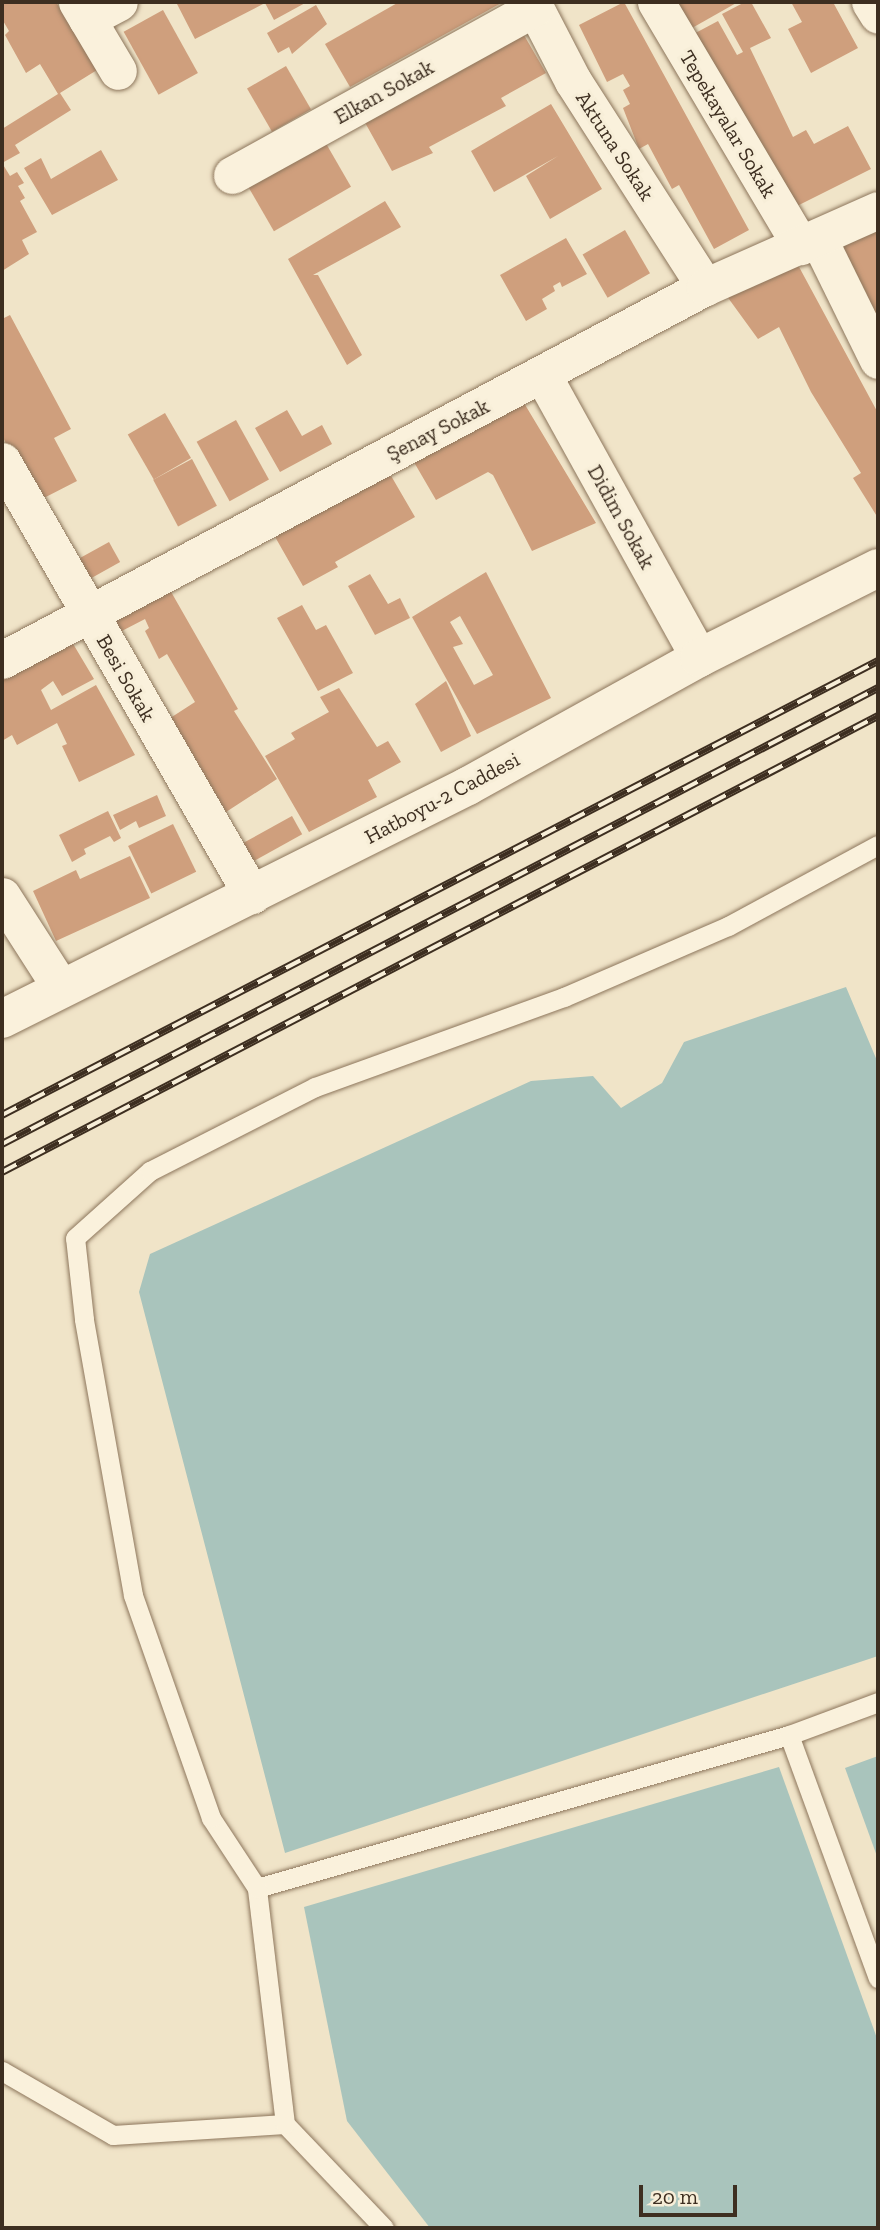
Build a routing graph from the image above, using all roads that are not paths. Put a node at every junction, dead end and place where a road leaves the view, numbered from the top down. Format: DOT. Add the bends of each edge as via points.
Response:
graph roads {
  1 [pos="119,2"];
  2 [pos="656,2"];
  3 [pos="870,2"];
  4 [pos="533,5"];
  5 [pos="82,10"];
  6 [pos="878,15"];
  7 [pos="118,71"];
  8 [pos="232,175"];
  9 [pos="878,210"];
  10 [pos="809,242"];
  11 [pos="705,287"];
  12 [pos="878,360"];
  13 [pos="543,376"];
  14 [pos="2,461"];
  15 [pos="878,568"];
  16 [pos="90,616"];
  17 [pos="699,658"];
  18 [pos="2,660"];
  19 [pos="878,845"];
  20 [pos="252,895"];
  21 [pos="2,897"];
  22 [pos="61,988"];
  23 [pos="2,1019"];
  24 [pos="878,1702"];
  25 [pos="789,1735"];
  26 [pos="257,1888"];
  27 [pos="878,1978"];
  28 [pos="2,2071"];
  29 [pos="285,2124"];
  30 [pos="384,2228"];
  1 -- 5 [label="street"];
  2 -- 10 [label="street, Tepekayalar Sokak"];
  3 -- 6 [label="street"];
  4 -- 8 [label="street, Elkan Sokak"];
  4 -- 11 [label="street, Aktuna Sokak" via="573,81"];
  5 -- 7 [label="street"];
  9 -- 10 [label="street, Şenay Sokak"];
  10 -- 11 [label="street, Şenay Sokak"];
  10 -- 12 [label="street, Tepekayalar Sokak"];
  11 -- 13 [label="street, Şenay Sokak"];
  13 -- 16 [label="street, Şenay Sokak"];
  13 -- 17 [label="street, Didim Sokak"];
  14 -- 16 [label="street, Besi Sokak"];
  15 -- 17 [label="main road, Hatboyu-2 Caddesi"];
  16 -- 18 [label="street, Şenay Sokak"];
  16 -- 20 [label="street, Besi Sokak"];
  17 -- 20 [label="main road, Hatboyu-2 Caddesi" via="468,786"];
  19 -- 26 [label="lane" via="728,926 564,997 315,1087 150,1171 75,1238 84,1319 133,1595 211,1818"];
  20 -- 22 [label="main road, Hatboyu-2 Caddesi"];
  21 -- 22 [label="street"];
  22 -- 23 [label="main road, Hatboyu-2 Caddesi"];
  24 -- 25 [label="lane"];
  25 -- 26 [label="lane"];
  25 -- 27 [label="lane"];
  26 -- 29 [label="lane"];
  28 -- 29 [label="lane" via="113,2135"];
  29 -- 30 [label="lane"];
}
